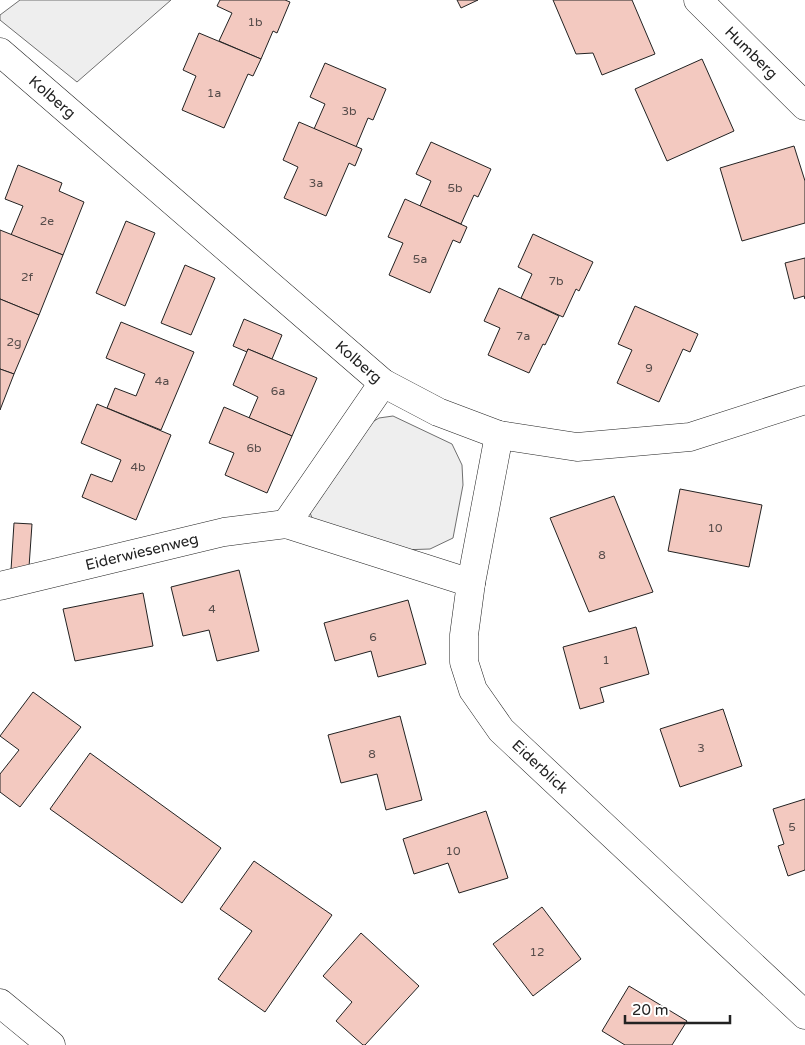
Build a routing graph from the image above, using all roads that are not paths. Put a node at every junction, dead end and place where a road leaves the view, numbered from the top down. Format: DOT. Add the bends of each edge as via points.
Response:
graph roads {
  1 [pos="698,0"];
  2 [pos="0,52"];
  3 [pos="805,106"];
  4 [pos="384,383"];
  5 [pos="805,400"];
  6 [pos="499,435"];
  7 [pos="286,524"];
  8 [pos="471,583"];
  9 [pos="0,586"];
  10 [pos="0,1003"];
  11 [pos="805,1015"];
  12 [pos="51,1045"];
  1 -- 3 [label="street, Humberg"];
  2 -- 4 [label="street, Kolberg"];
  4 -- 6 [label="street, Kolberg" via="438,412"];
  4 -- 7 [label="street"];
  5 -- 6 [label="street, Kolberg" via="690,437 577,447"];
  6 -- 8 [label="street, Eiderblick"];
  7 -- 8 [label="street"];
  7 -- 9 [label="street, Eiderwiesenweg" via="224,532"];
  8 -- 11 [label="street, Eiderblick" via="464,662 473,690 501,730"];
  10 -- 12 [label="street"];
}
